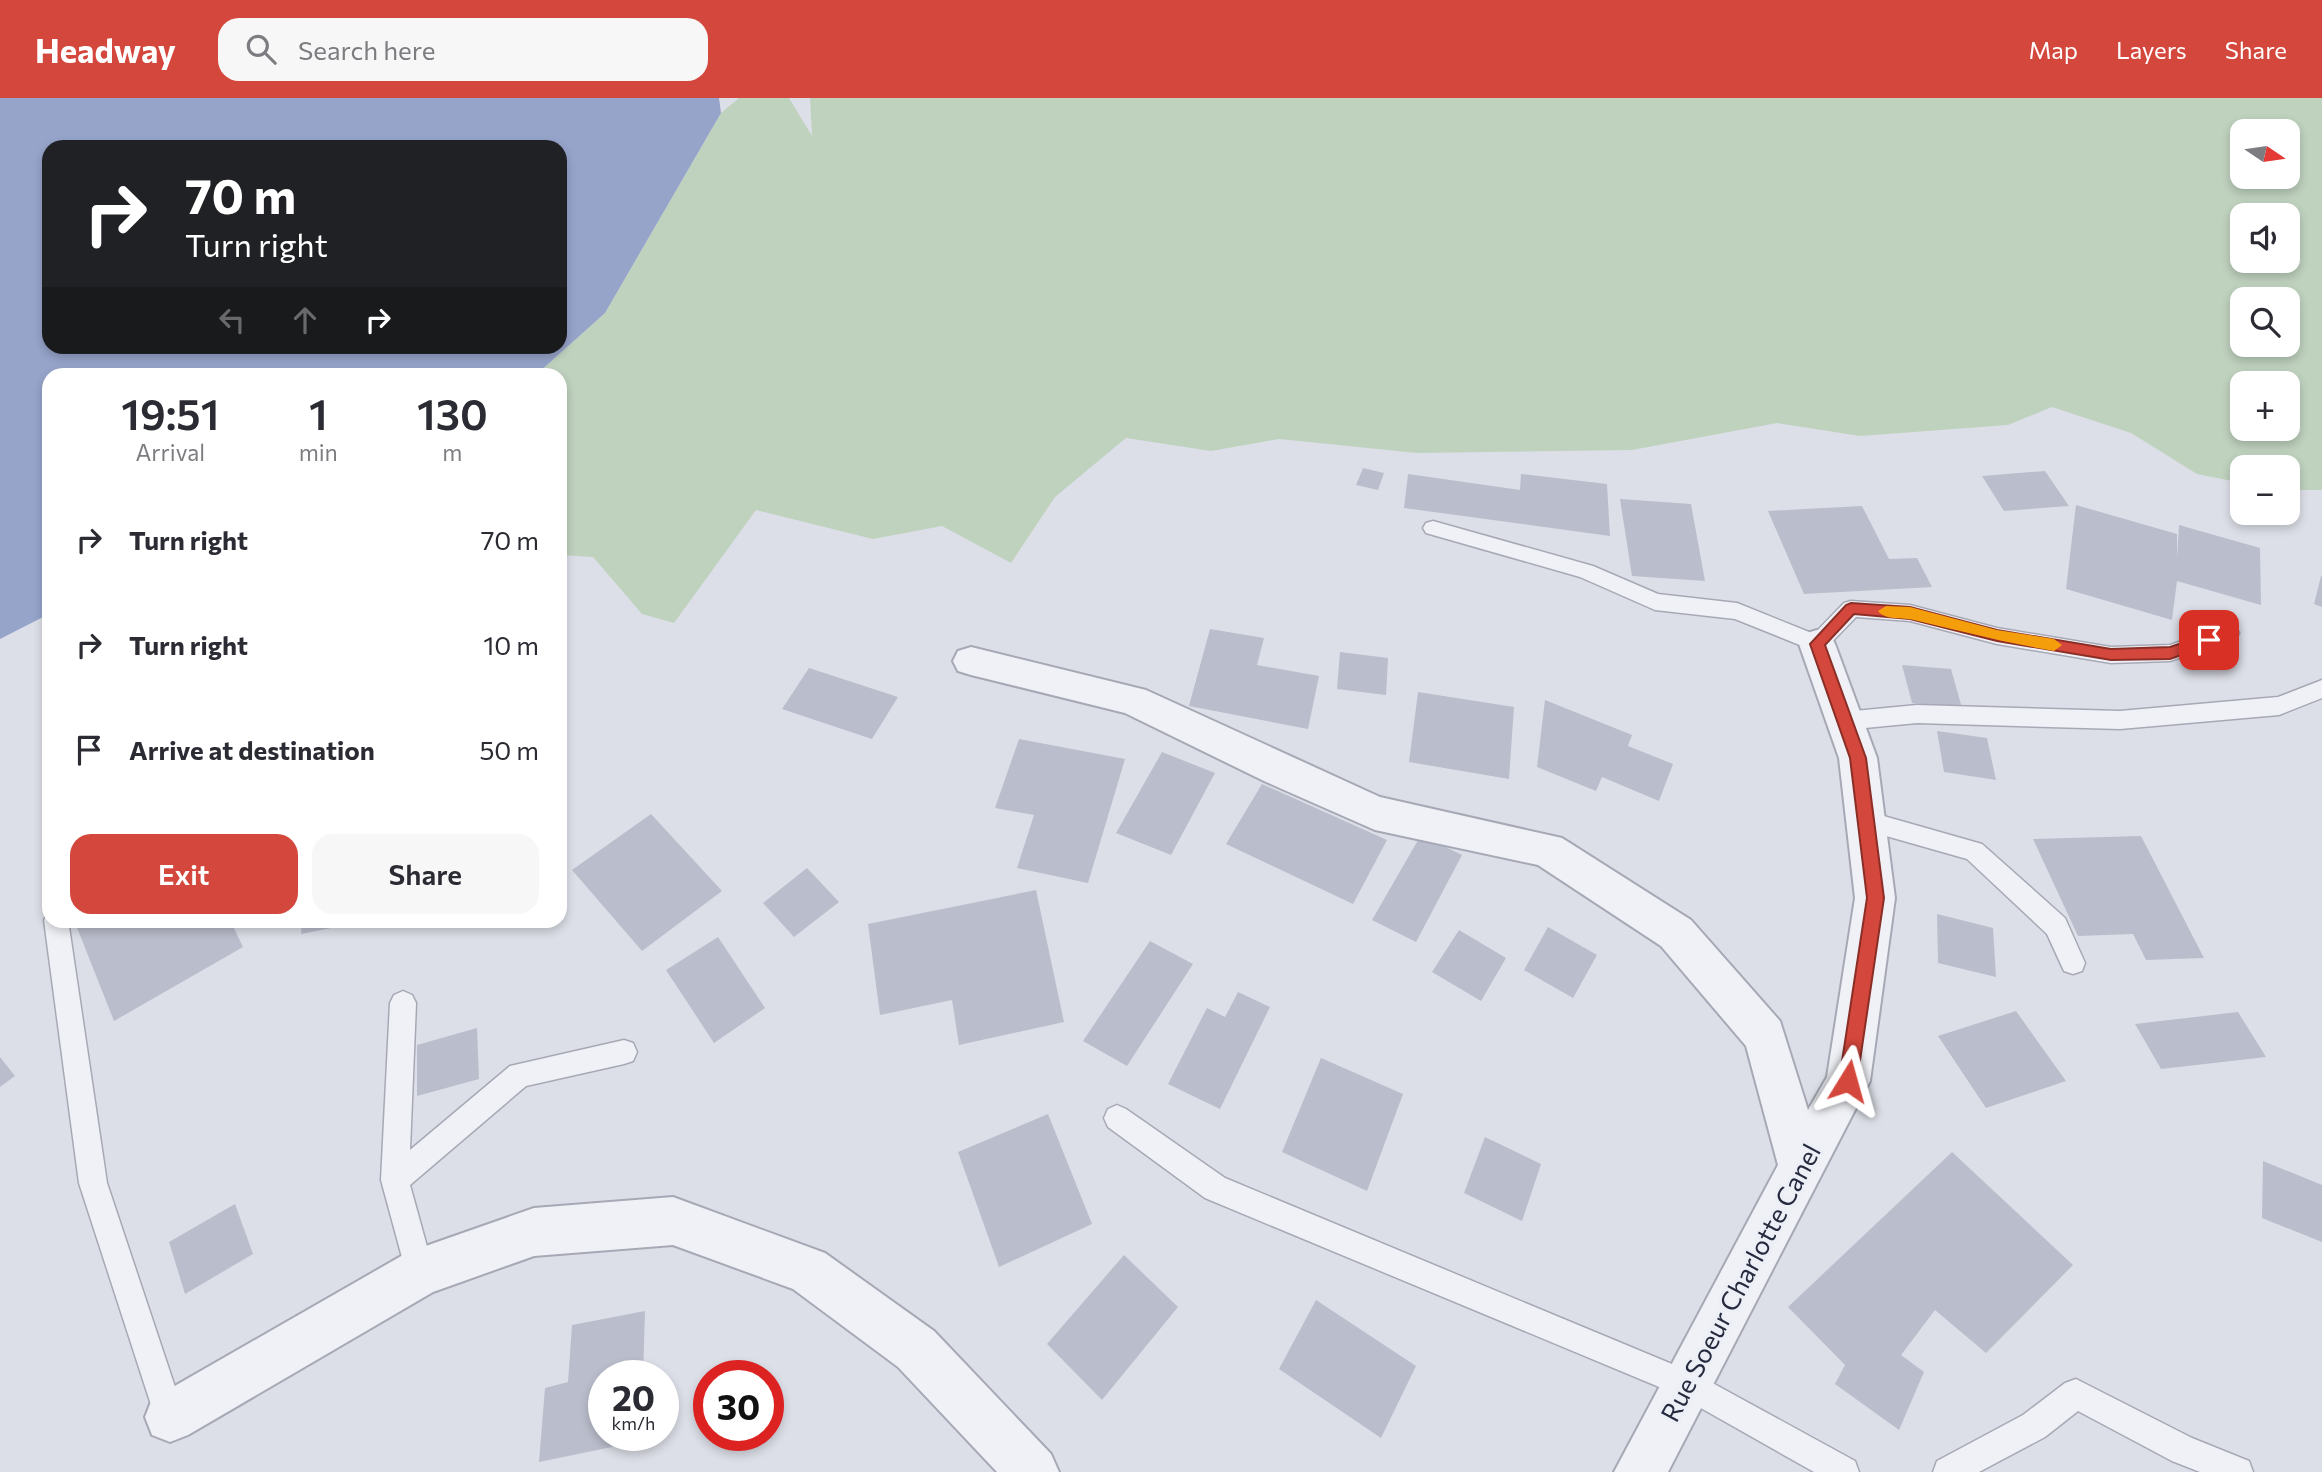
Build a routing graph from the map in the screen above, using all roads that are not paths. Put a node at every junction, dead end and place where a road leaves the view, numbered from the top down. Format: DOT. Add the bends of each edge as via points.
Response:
graph roads {
  1 [pos="1433,528"];
  2 [pos="2229,633"];
  3 [pos="1817,644"];
  4 [pos="971,661"];
  5 [pos="2322,689"];
  6 [pos="1844,721"];
  7 [pos="1866,821"];
  8 [pos="58,928"];
  9 [pos="2073,962"];
  10 [pos="403,1003"];
  11 [pos="624,1052"];
  12 [pos="1117,1118"];
  13 [pos="1802,1167"];
  14 [pos="395,1180"];
  15 [pos="420,1272"];
  16 [pos="1686,1384"];
  17 [pos="170,1417"];
  18 [pos="1033,1472"];
  19 [pos="1640,1472"];
  20 [pos="1844,1472"];
  21 [pos="1948,1472"];
  22 [pos="2238,1472"];
  1 -- 3 [label="lane" via="1586,571 1655,602 1737,611"];
  2 -- 3 [label="lane" via="2170,653 2111,654 1997,636 1910,613 1851,608"];
  3 -- 6 [label="street, Rue Soeur Charlotte Canel"];
  4 -- 13 [label="street" via="1133,700 1376,813 1548,850 1676,933 1765,1037"];
  5 -- 6 [label="lane" via="2279,706 2120,720 1917,715"];
  6 -- 7 [label="street, Rue Soeur Charlotte Canel" via="1858,758"];
  7 -- 9 [label="lane" via="1973,850 2056,926"];
  7 -- 13 [label="street, Rue Soeur Charlotte Canel" via="1875,898 1848,1081"];
  8 -- 17 [label="lane" via="93,1183"];
  10 -- 14 [label="lane"];
  11 -- 14 [label="lane" via="519,1075"];
  12 -- 16 [label="lane" via="1215,1188"];
  13 -- 16 [label="street, Rue Soeur Charlotte Canel"];
  14 -- 15 [label="lane"];
  15 -- 17 [label="street"];
  15 -- 18 [label="street" via="534,1232 673,1221 808,1270 916,1349"];
  16 -- 19 [label="street, Rue Soeur Charlotte Canel"];
  16 -- 20 [label="lane"];
  21 -- 22 [label="lane" via="2034,1426 2076,1394 2183,1450"];
}
